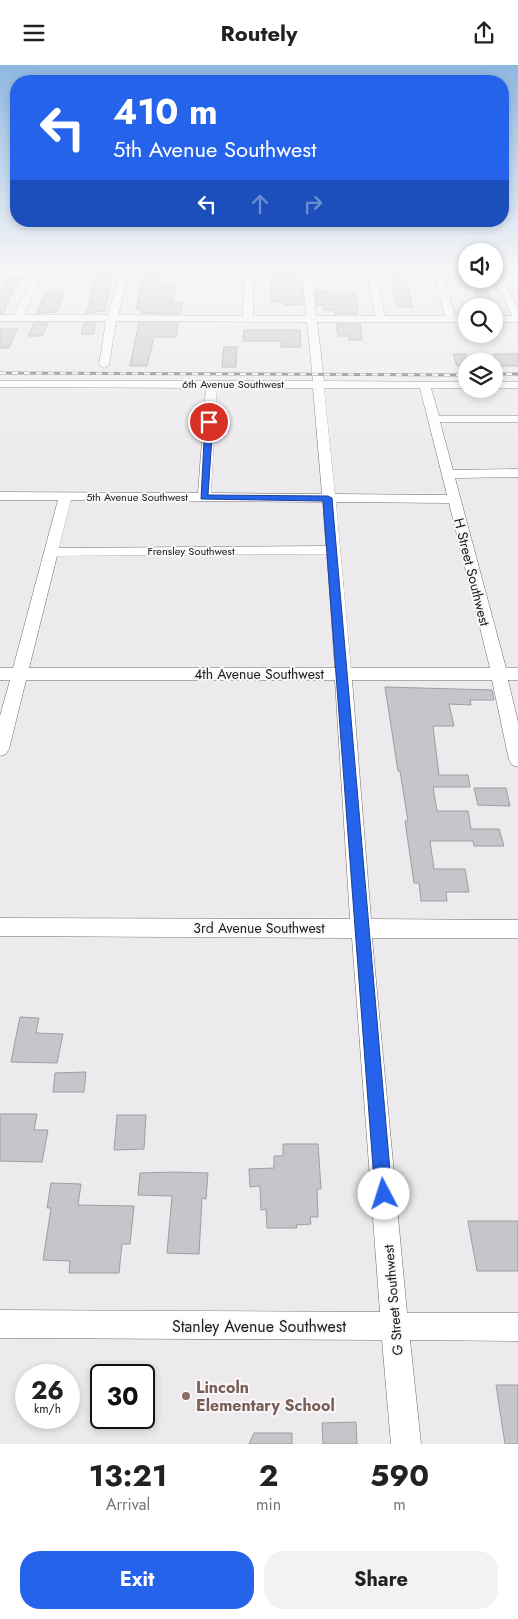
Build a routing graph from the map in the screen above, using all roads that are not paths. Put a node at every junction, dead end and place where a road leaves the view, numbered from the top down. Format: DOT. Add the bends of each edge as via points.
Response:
graph roads {
  1 [pos="110,333"];
  2 [pos="313,333"];
  3 [pos="104,365"];
  4 [pos="0,383"];
  5 [pos="212,384"];
  6 [pos="318,384"];
  7 [pos="425,385"];
  8 [pos="458,385"];
  9 [pos="503,385"];
  10 [pos="518,385"];
  11 [pos="433,419"];
  12 [pos="518,419"];
  13 [pos="447,473"];
  14 [pos="518,473"];
  15 [pos="0,496"];
  16 [pos="65,497"];
  17 [pos="204,497"];
  18 [pos="328,498"];
  19 [pos="454,499"];
  20 [pos="332,550"];
  21 [pos="51,552"];
  22 [pos="0,674"];
  23 [pos="18,674"];
  24 [pos="343,674"];
  25 [pos="498,674"];
  26 [pos="518,674"];
  27 [pos="0,749"];
  28 [pos="518,760"];
  29 [pos="0,927"];
  30 [pos="361,928"];
  31 [pos="518,929"];
  32 [pos="0,1324"];
  33 [pos="395,1327"];
  34 [pos="518,1327"];
  35 [pos="406,1444"];
  1 -- 3 [label="street"];
  2 -- 6 [label="street, G Street Southwest"];
  4 -- 5 [label="street, 6th Avenue Southwest"];
  5 -- 6 [label="street, 6th Avenue Southwest"];
  5 -- 17 [label="street"];
  6 -- 7 [label="street, 6th Avenue Southwest"];
  6 -- 18 [label="street, G Street Southwest"];
  7 -- 8 [label="street, 6th Avenue Southwest"];
  7 -- 11 [label="street, H Street Southwest"];
  9 -- 10 [label="street"];
  11 -- 12 [label="street"];
  11 -- 13 [label="street, H Street Southwest"];
  13 -- 14 [label="street"];
  13 -- 19 [label="street, H Street Southwest"];
  15 -- 16 [label="street, 5th Avenue Southwest"];
  16 -- 17 [label="street, 5th Avenue Southwest"];
  16 -- 21 [label="street"];
  17 -- 18 [label="street, 5th Avenue Southwest"];
  18 -- 19 [label="street, 5th Avenue Southwest"];
  18 -- 20 [label="street, G Street Southwest"];
  19 -- 25 [label="street, H Street Southwest"];
  20 -- 21 [label="street, Frensley Southwest"];
  20 -- 24 [label="street, G Street Southwest"];
  21 -- 23 [label="street"];
  22 -- 23 [label="street, 4th Avenue Southwest"];
  23 -- 24 [label="street, 4th Avenue Southwest"];
  23 -- 27 [label="street"];
  24 -- 25 [label="street, 4th Avenue Southwest"];
  24 -- 30 [label="street, G Street Southwest"];
  25 -- 26 [label="street, 4th Avenue Southwest"];
  25 -- 28 [label="street, H Street Southwest"];
  29 -- 30 [label="street, 3rd Avenue Southwest"];
  30 -- 31 [label="street, 3rd Avenue Southwest"];
  30 -- 33 [label="street, G Street Southwest"];
  32 -- 33 [label="street, Stanley Avenue Southwest"];
  33 -- 34 [label="street, Stanley Avenue Southwest"];
  33 -- 35 [label="street, G Street Southwest"];
}
